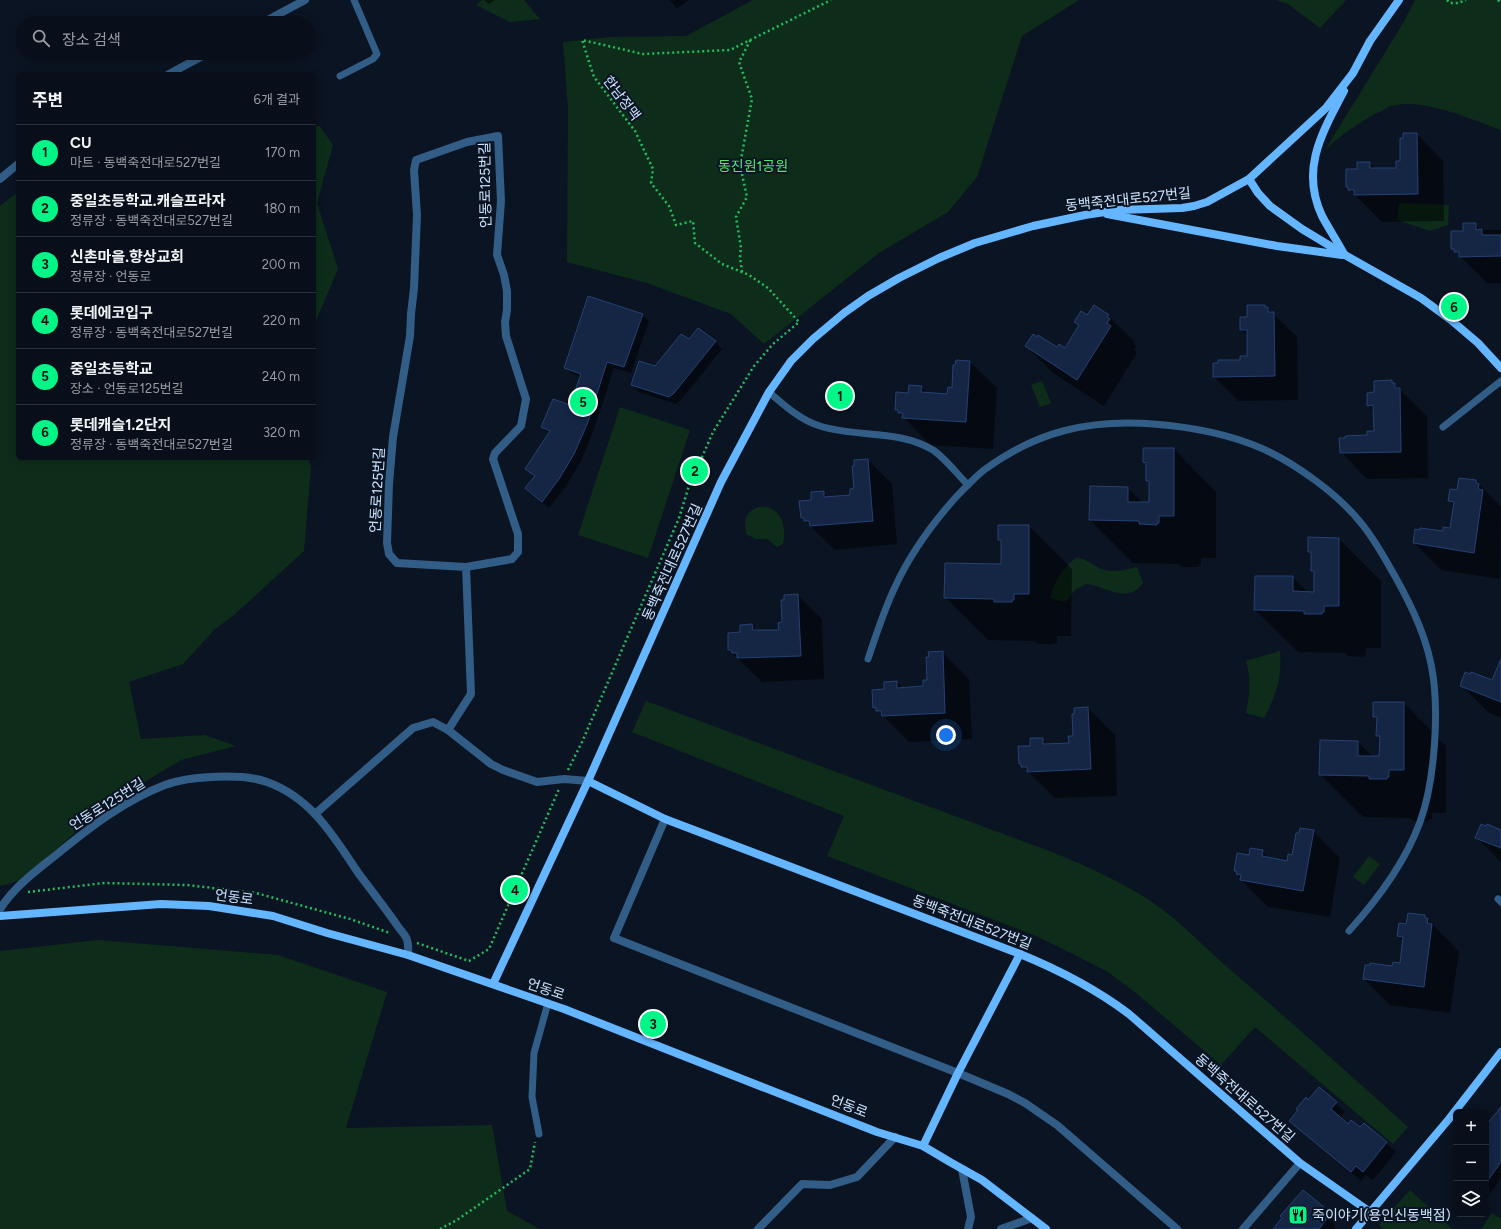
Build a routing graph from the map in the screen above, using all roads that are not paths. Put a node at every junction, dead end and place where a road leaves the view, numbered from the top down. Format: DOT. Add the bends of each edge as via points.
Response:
graph roads {
  1 [pos="305,0"];
  2 [pos="354,0"];
  3 [pos="1399,0"];
  4 [pos="275,16"];
  5 [pos="195,60"];
  6 [pos="173,72"];
  7 [pos="1353,73"];
  8 [pos="340,76"];
  9 [pos="16,166"];
  10 [pos="0,179"];
  11 [pos="1249,179"];
  12 [pos="1098,213"];
  13 [pos="1345,255"];
  14 [pos="1501,368"];
  15 [pos="1501,381"];
  16 [pos="769,392"];
  17 [pos="1443,427"];
  18 [pos="968,485"];
  19 [pos="466,568"];
  20 [pos="868,659"];
  21 [pos="448,730"];
  22 [pos="588,781"];
  23 [pos="316,814"];
  24 [pos="665,819"];
  25 [pos="0,909"];
  26 [pos="0,916"];
  27 [pos="1349,931"];
  28 [pos="1020,954"];
  29 [pos="408,955"];
  30 [pos="493,984"];
  31 [pos="548,1003"];
  32 [pos="1501,1052"];
  33 [pos="958,1073"];
  34 [pos="539,1134"];
  35 [pos="894,1137"];
  36 [pos="923,1146"];
  37 [pos="1300,1163"];
  38 [pos="962,1168"];
  39 [pos="1370,1212"];
  40 [pos="1032,1218"];
  41 [pos="758,1229"];
  42 [pos="968,1229"];
  43 [pos="1001,1229"];
  44 [pos="1046,1229"];
  45 [pos="1178,1229"];
  46 [pos="1243,1229"];
  47 [pos="1356,1229"];
  1 -- 4 [label="street"];
  2 -- 8 [label="lane" via="376,54 373,59"];
  3 -- 7 [label="street, 동백죽전대로527번길" via="1370,41"];
  5 -- 6 [label="street"];
  7 -- 11 [label="street, 동백죽전대로527번길" via="1326,108"];
  7 -- 13 [label="street" via="1322,132 1313,173 1314,188 1322,216"];
  9 -- 10 [label="street"];
  11 -- 12 [label="street, 동백죽전대로527번길" via="1207,202 1194,206"];
  11 -- 13 [label="street" via="1270,206"];
  12 -- 13 [label="street" via="1277,246"];
  12 -- 16 [label="street, 동백죽전대로527번길" via="1033,226 975,243 899,278 862,300 813,339 791,362"];
  13 -- 14 [label="street" via="1421,298 1478,343"];
  15 -- 17 [label="lane"];
  16 -- 18 [label="lane" via="792,411 818,426 844,432 896,436 934,451"];
  16 -- 22 [label="street, 동백죽전대로527번길" via="721,482"];
  18 -- 20 [label="lane" via="940,515 906,566 895,587"];
  18 -- 27 [label="lane" via="982,471 1015,450 1035,440 1072,428 1112,423 1186,427 1223,434 1262,449 1312,478 1361,523 1405,594 1426,646 1435,689 1434,734 1426,802 1412,841 1386,886"];
  19 -- 19 [label="street, 언동로125번길" via="512,559 518,552 518,534 493,459 495,453 522,426 526,399 506,336 508,292 497,255 501,201 498,136 467,142 416,160 416,270 410,336 390,464 387,530 389,554 397,563"];
  19 -- 21 [label="street" via="471,694"];
  21 -- 22 [label="street" via="491,764 503,770 537,782 564,779"];
  21 -- 23 [label="street" via="433,722 413,728"];
  22 -- 24 [label="street, 동백죽전대로527번길"];
  22 -- 30 [label="street, 동백죽전대로527번길"];
  23 -- 25 [label="street, 언동로125번길" via="281,788 254,778 199,778 166,784 130,802 76,838 8,896"];
  23 -- 29 [label="street, 언동로125번길" via="407,940"];
  24 -- 28 [label="street, 동백죽전대로527번길"];
  24 -- 33 [label="street" via="614,938"];
  26 -- 29 [label="street, 언동로" via="161,904 209,906 273,916"];
  28 -- 33 [label="street"];
  28 -- 37 [label="street, 동백죽전대로527번길" via="1070,977 1120,1007"];
  29 -- 30 [label="street, 언동로"];
  30 -- 31 [label="street, 언동로"];
  31 -- 34 [label="lane" via="534,1053 532,1097"];
  31 -- 35 [label="street, 언동로"];
  32 -- 39 [label="street" via="1458,1109"];
  33 -- 36 [label="street"];
  33 -- 45 [label="street" via="1008,1094 1041,1114"];
  35 -- 36 [label="street, 언동로"];
  35 -- 41 [label="street" via="857,1177 830,1185 802,1184"];
  36 -- 38 [label="street, 언동로"];
  37 -- 39 [label="street, 동백죽전대로527번길"];
  37 -- 46 [label="street"];
  38 -- 40 [label="street, 언동로"];
  38 -- 42 [label="street" via="971,1218"];
  39 -- 47 [label="street"];
  40 -- 43 [label="street"];
  40 -- 44 [label="street, 언동로"];
}
